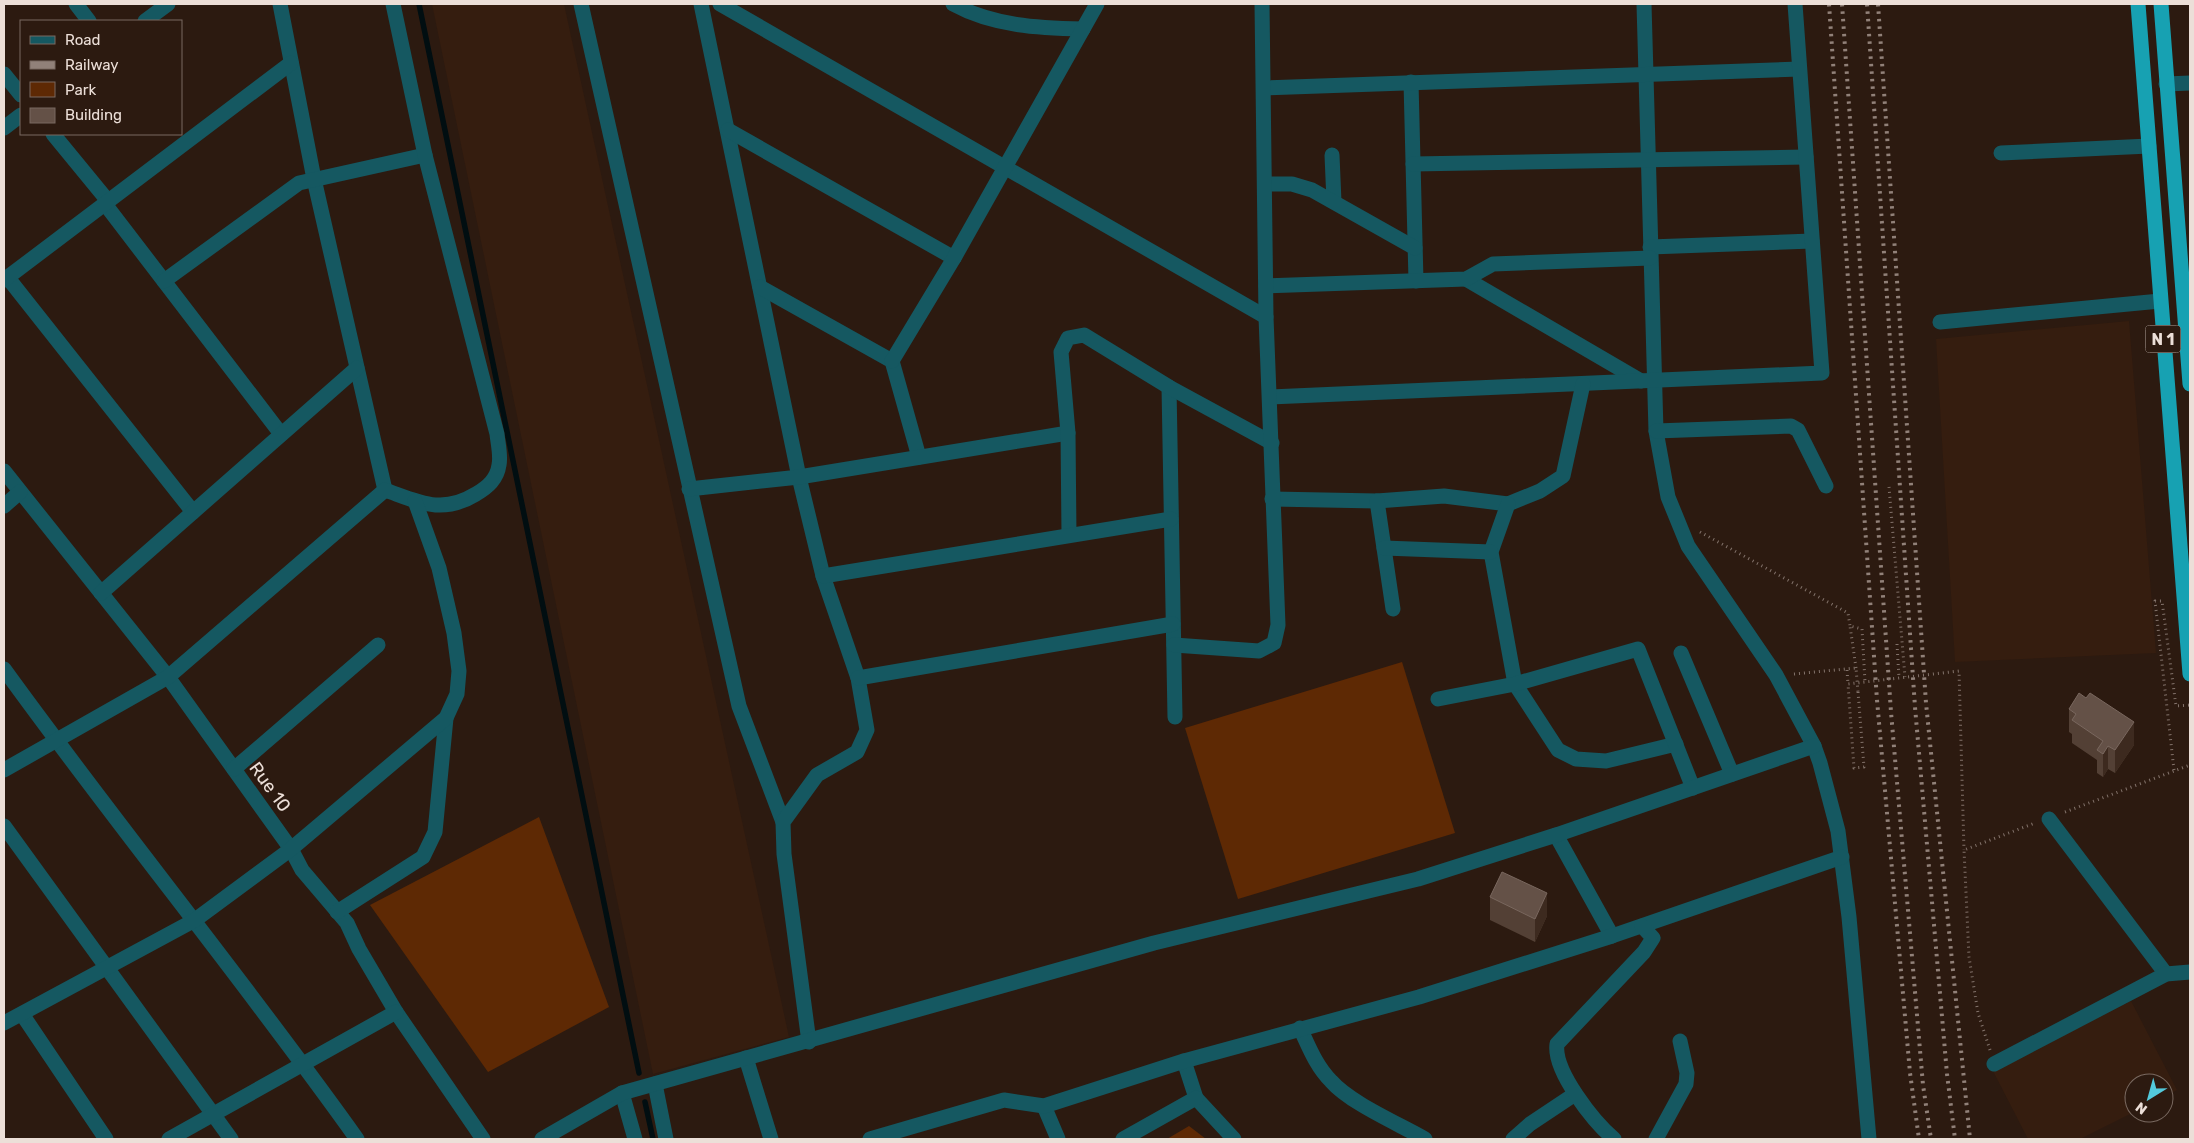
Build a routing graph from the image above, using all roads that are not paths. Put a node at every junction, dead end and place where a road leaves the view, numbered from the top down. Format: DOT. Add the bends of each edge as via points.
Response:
graph roads {
  1 [pos="76,4"];
  2 [pos="168,4"];
  3 [pos="280,4"];
  4 [pos="393,4"];
  5 [pos="581,4"];
  6 [pos="701,4"];
  7 [pos="720,4"];
  8 [pos="953,4"];
  9 [pos="1097,4"];
  10 [pos="1262,4"];
  11 [pos="1644,4"];
  12 [pos="1795,4"];
  13 [pos="2138,4"];
  14 [pos="2161,4"];
  15 [pos="738,8"];
  16 [pos="89,20"];
  17 [pos="146,20"];
  18 [pos="1083,29"];
  19 [pos="292,63"];
  20 [pos="1800,69"];
  21 [pos="4,74"];
  22 [pos="1646,74"];
  23 [pos="1412,82"];
  24 [pos="2190,83"];
  25 [pos="2166,84"];
  26 [pos="1264,88"];
  27 [pos="20,94"];
  28 [pos="20,116"];
  29 [pos="4,128"];
  30 [pos="728,130"];
  31 [pos="54,135"];
  32 [pos="2149,146"];
  33 [pos="2001,153"];
  34 [pos="425,155"];
  35 [pos="1332,155"];
  36 [pos="1806,158"];
  37 [pos="1648,160"];
  38 [pos="1413,164"];
  39 [pos="1006,167"];
  40 [pos="314,179"];
  41 [pos="1265,184"];
  42 [pos="1334,202"];
  43 [pos="106,203"];
  44 [pos="1812,241"];
  45 [pos="1415,248"];
  46 [pos="1650,252"];
  47 [pos="954,258"];
  48 [pos="6,279"];
  49 [pos="1466,279"];
  50 [pos="164,281"];
  51 [pos="1416,281"];
  52 [pos="1266,286"];
  53 [pos="760,287"];
  54 [pos="2160,301"];
  55 [pos="1266,317"];
  56 [pos="1940,322"];
  57 [pos="2188,341"];
  58 [pos="892,361"];
  59 [pos="357,368"];
  60 [pos="1647,381"];
  61 [pos="1583,384"];
  62 [pos="2190,384"];
  63 [pos="1169,387"];
  64 [pos="1270,397"];
  65 [pos="1656,431"];
  66 [pos="1068,433"];
  67 [pos="281,434"];
  68 [pos="1272,443"];
  69 [pos="918,457"];
  70 [pos="4,471"];
  71 [pos="799,477"];
  72 [pos="1826,486"];
  73 [pos="689,489"];
  74 [pos="385,490"];
  75 [pos="20,492"];
  76 [pos="1272,499"];
  77 [pos="415,501"];
  78 [pos="1377,501"];
  79 [pos="1508,504"];
  80 [pos="4,506"];
  81 [pos="193,512"];
  82 [pos="1171,519"];
  83 [pos="1068,535"];
  84 [pos="1384,548"];
  85 [pos="1491,552"];
  86 [pos="823,576"];
  87 [pos="101,593"];
  88 [pos="1393,609"];
  89 [pos="1173,624"];
  90 [pos="378,645"];
  91 [pos="1174,645"];
  92 [pos="1681,653"];
  93 [pos="4,669"];
  94 [pos="2190,674"];
  95 [pos="168,677"];
  96 [pos="858,678"];
  97 [pos="1515,684"];
  98 [pos="1438,699"];
  99 [pos="1175,717"];
  100 [pos="446,718"];
  101 [pos="56,740"];
  102 [pos="1676,744"];
  103 [pos="1814,746"];
  104 [pos="234,769"];
  105 [pos="4,770"];
  106 [pos="1732,774"];
  107 [pos="1693,788"];
  108 [pos="2049,818"];
  109 [pos="783,822"];
  110 [pos="4,826"];
  111 [pos="1556,835"];
  112 [pos="291,849"];
  113 [pos="1842,858"];
  114 [pos="337,912"];
  115 [pos="195,920"];
  116 [pos="1642,926"];
  117 [pos="1612,936"];
  118 [pos="106,968"];
  119 [pos="2190,972"];
  120 [pos="2166,974"];
  121 [pos="396,1012"];
  122 [pos="10,1016"];
  123 [pos="1300,1028"];
  124 [pos="1680,1041"];
  125 [pos="809,1042"];
  126 [pos="746,1058"];
  127 [pos="1184,1061"];
  128 [pos="303,1064"];
  129 [pos="1994,1064"];
  130 [pos="655,1084"];
  131 [pos="622,1093"];
  132 [pos="1576,1094"];
  133 [pos="1196,1098"];
  134 [pos="1044,1106"];
  135 [pos="213,1115"];
  136 [pos="106,1139"];
  137 [pos="168,1139"];
  138 [pos="231,1139"];
  139 [pos="357,1139"];
  140 [pos="483,1139"];
  141 [pos="542,1139"];
  142 [pos="635,1139"];
  143 [pos="666,1139"];
  144 [pos="770,1139"];
  145 [pos="870,1139"];
  146 [pos="1058,1139"];
  147 [pos="1123,1139"];
  148 [pos="1234,1139"];
  149 [pos="1425,1139"];
  150 [pos="1513,1139"];
  151 [pos="1614,1139"];
  152 [pos="1656,1139"];
  153 [pos="1869,1139"];
  1 -- 16 [label="street"];
  2 -- 17 [label="street"];
  3 -- 19 [label="street"];
  4 -- 34 [label="street"];
  5 -- 73 [label="street"];
  6 -- 30 [label="street"];
  7 -- 15 [label="street"];
  8 -- 18 [label="street" via="973,14 1031,28"];
  9 -- 18 [label="street"];
  10 -- 26 [label="street"];
  11 -- 22 [label="street"];
  12 -- 20 [label="street"];
  13 -- 32 [label="highway, N 1"];
  14 -- 25 [label="highway, N 1"];
  15 -- 39 [label="street"];
  18 -- 39 [label="street"];
  19 -- 40 [label="street"];
  19 -- 43 [label="street"];
  20 -- 22 [label="street"];
  20 -- 36 [label="street"];
  21 -- 27 [label="street"];
  22 -- 23 [label="street"];
  22 -- 37 [label="street"];
  23 -- 26 [label="street"];
  23 -- 38 [label="street"];
  24 -- 25 [label="street"];
  25 -- 57 [label="highway, N 1"];
  26 -- 41 [label="street"];
  28 -- 29 [label="street"];
  30 -- 47 [label="street"];
  30 -- 53 [label="street"];
  31 -- 43 [label="street"];
  32 -- 33 [label="street"];
  32 -- 54 [label="highway, N 1"];
  34 -- 40 [label="street"];
  34 -- 77 [label="street" via="497,434 500,464 494,480 465,501 450,506 430,506"];
  35 -- 42 [label="street"];
  36 -- 37 [label="street"];
  36 -- 44 [label="street"];
  37 -- 38 [label="street"];
  37 -- 46 [label="street"];
  38 -- 45 [label="street"];
  39 -- 47 [label="street"];
  39 -- 55 [label="street"];
  40 -- 50 [label="street" via="299,183"];
  40 -- 59 [label="street"];
  41 -- 42 [label="street" via="1292,184"];
  41 -- 52 [label="street"];
  42 -- 45 [label="street"];
  43 -- 48 [label="street"];
  43 -- 50 [label="street"];
  44 -- 46 [label="street"];
  44 -- 60 [label="street" via="1822,373"];
  45 -- 51 [label="street"];
  46 -- 49 [label="street" via="1493,264"];
  46 -- 60 [label="street"];
  47 -- 58 [label="street"];
  48 -- 81 [label="street"];
  49 -- 51 [label="street"];
  49 -- 60 [label="street"];
  50 -- 67 [label="street"];
  51 -- 52 [label="street"];
  52 -- 55 [label="street"];
  53 -- 58 [label="street"];
  53 -- 71 [label="street"];
  54 -- 56 [label="street"];
  54 -- 94 [label="highway, N 1"];
  55 -- 64 [label="street"];
  57 -- 62 [label="highway, N 1"];
  58 -- 69 [label="street"];
  59 -- 67 [label="street"];
  59 -- 74 [label="street"];
  60 -- 61 [label="street"];
  60 -- 65 [label="street"];
  61 -- 64 [label="street"];
  61 -- 79 [label="street" via="1563,476 1540,491"];
  63 -- 66 [label="street" via="1084,335 1068,338 1062,352"];
  63 -- 68 [label="street"];
  63 -- 82 [label="street"];
  64 -- 68 [label="street"];
  65 -- 72 [label="street" via="1791,426 1798,430"];
  65 -- 103 [label="street" via="1668,497 1684,538 1776,675"];
  66 -- 69 [label="street"];
  66 -- 83 [label="street"];
  67 -- 81 [label="street"];
  68 -- 76 [label="street"];
  69 -- 71 [label="street"];
  70 -- 75 [label="street, Rue 10"];
  71 -- 73 [label="street"];
  71 -- 86 [label="street"];
  73 -- 109 [label="street" via="739,706"];
  74 -- 77 [label="street"];
  74 -- 95 [label="street"];
  75 -- 80 [label="street"];
  75 -- 87 [label="street, Rue 10"];
  76 -- 78 [label="street"];
  76 -- 91 [label="street" via="1278,625 1274,643 1259,651"];
  77 -- 100 [label="street" via="439,568 454,633 459,671 457,694"];
  78 -- 79 [label="street" via="1444,496"];
  78 -- 84 [label="street"];
  79 -- 85 [label="street"];
  81 -- 87 [label="street"];
  82 -- 83 [label="street"];
  82 -- 89 [label="street"];
  83 -- 86 [label="street"];
  84 -- 85 [label="street"];
  84 -- 88 [label="street"];
  85 -- 97 [label="street"];
  86 -- 96 [label="street"];
  87 -- 95 [label="street, Rue 10"];
  89 -- 91 [label="street"];
  89 -- 96 [label="street"];
  90 -- 104 [label="street"];
  91 -- 99 [label="street"];
  92 -- 106 [label="street"];
  93 -- 101 [label="street"];
  95 -- 101 [label="street"];
  95 -- 104 [label="street, Rue 10"];
  96 -- 109 [label="street" via="867,730 857,752 817,774"];
  97 -- 98 [label="street"];
  97 -- 102 [label="street" via="1558,750 1576,759 1606,761"];
  97 -- 102 [label="street" via="1638,649"];
  100 -- 112 [label="street"];
  100 -- 114 [label="street" via="435,832 423,858"];
  101 -- 105 [label="street"];
  101 -- 115 [label="street"];
  102 -- 107 [label="street"];
  103 -- 106 [label="street"];
  103 -- 113 [label="street" via="1830,796"];
  104 -- 112 [label="street, Rue 10"];
  106 -- 107 [label="street"];
  107 -- 111 [label="street"];
  108 -- 120 [label="street"];
  109 -- 125 [label="street" via="784,854"];
  110 -- 118 [label="street"];
  111 -- 117 [label="street"];
  111 -- 125 [label="street" via="1418,879 1154,944"];
  112 -- 114 [label="street, Rue 10" via="302,870"];
  112 -- 115 [label="street"];
  113 -- 116 [label="street"];
  113 -- 153 [label="street"];
  114 -- 121 [label="street, Rue 10" via="347,923"];
  115 -- 118 [label="street"];
  115 -- 128 [label="street"];
  116 -- 117 [label="street"];
  116 -- 132 [label="street" via="1653,938 1644,952 1557,1044 1558,1059"];
  117 -- 123 [label="street" via="1419,997"];
  118 -- 122 [label="street"];
  118 -- 135 [label="street"];
  119 -- 120 [label="street"];
  120 -- 129 [label="street"];
  121 -- 128 [label="street"];
  121 -- 140 [label="street, Rue 10"];
  122 -- 136 [label="street"];
  123 -- 127 [label="street"];
  123 -- 149 [label="street" via="1318,1065 1332,1082 1350,1096"];
  124 -- 152 [label="street" via="1687,1073 1686,1084"];
  125 -- 126 [label="street"];
  126 -- 130 [label="street"];
  126 -- 144 [label="street"];
  127 -- 133 [label="street"];
  127 -- 134 [label="street"];
  128 -- 135 [label="street"];
  128 -- 139 [label="street"];
  130 -- 131 [label="street"];
  130 -- 143 [label="street"];
  131 -- 141 [label="street"];
  131 -- 142 [label="street"];
  132 -- 150 [label="street"];
  132 -- 151 [label="street"];
  133 -- 147 [label="street"];
  133 -- 148 [label="street"];
  134 -- 145 [label="street" via="1004,1100"];
  134 -- 146 [label="street"];
  135 -- 137 [label="street"];
  135 -- 138 [label="street"];
}
